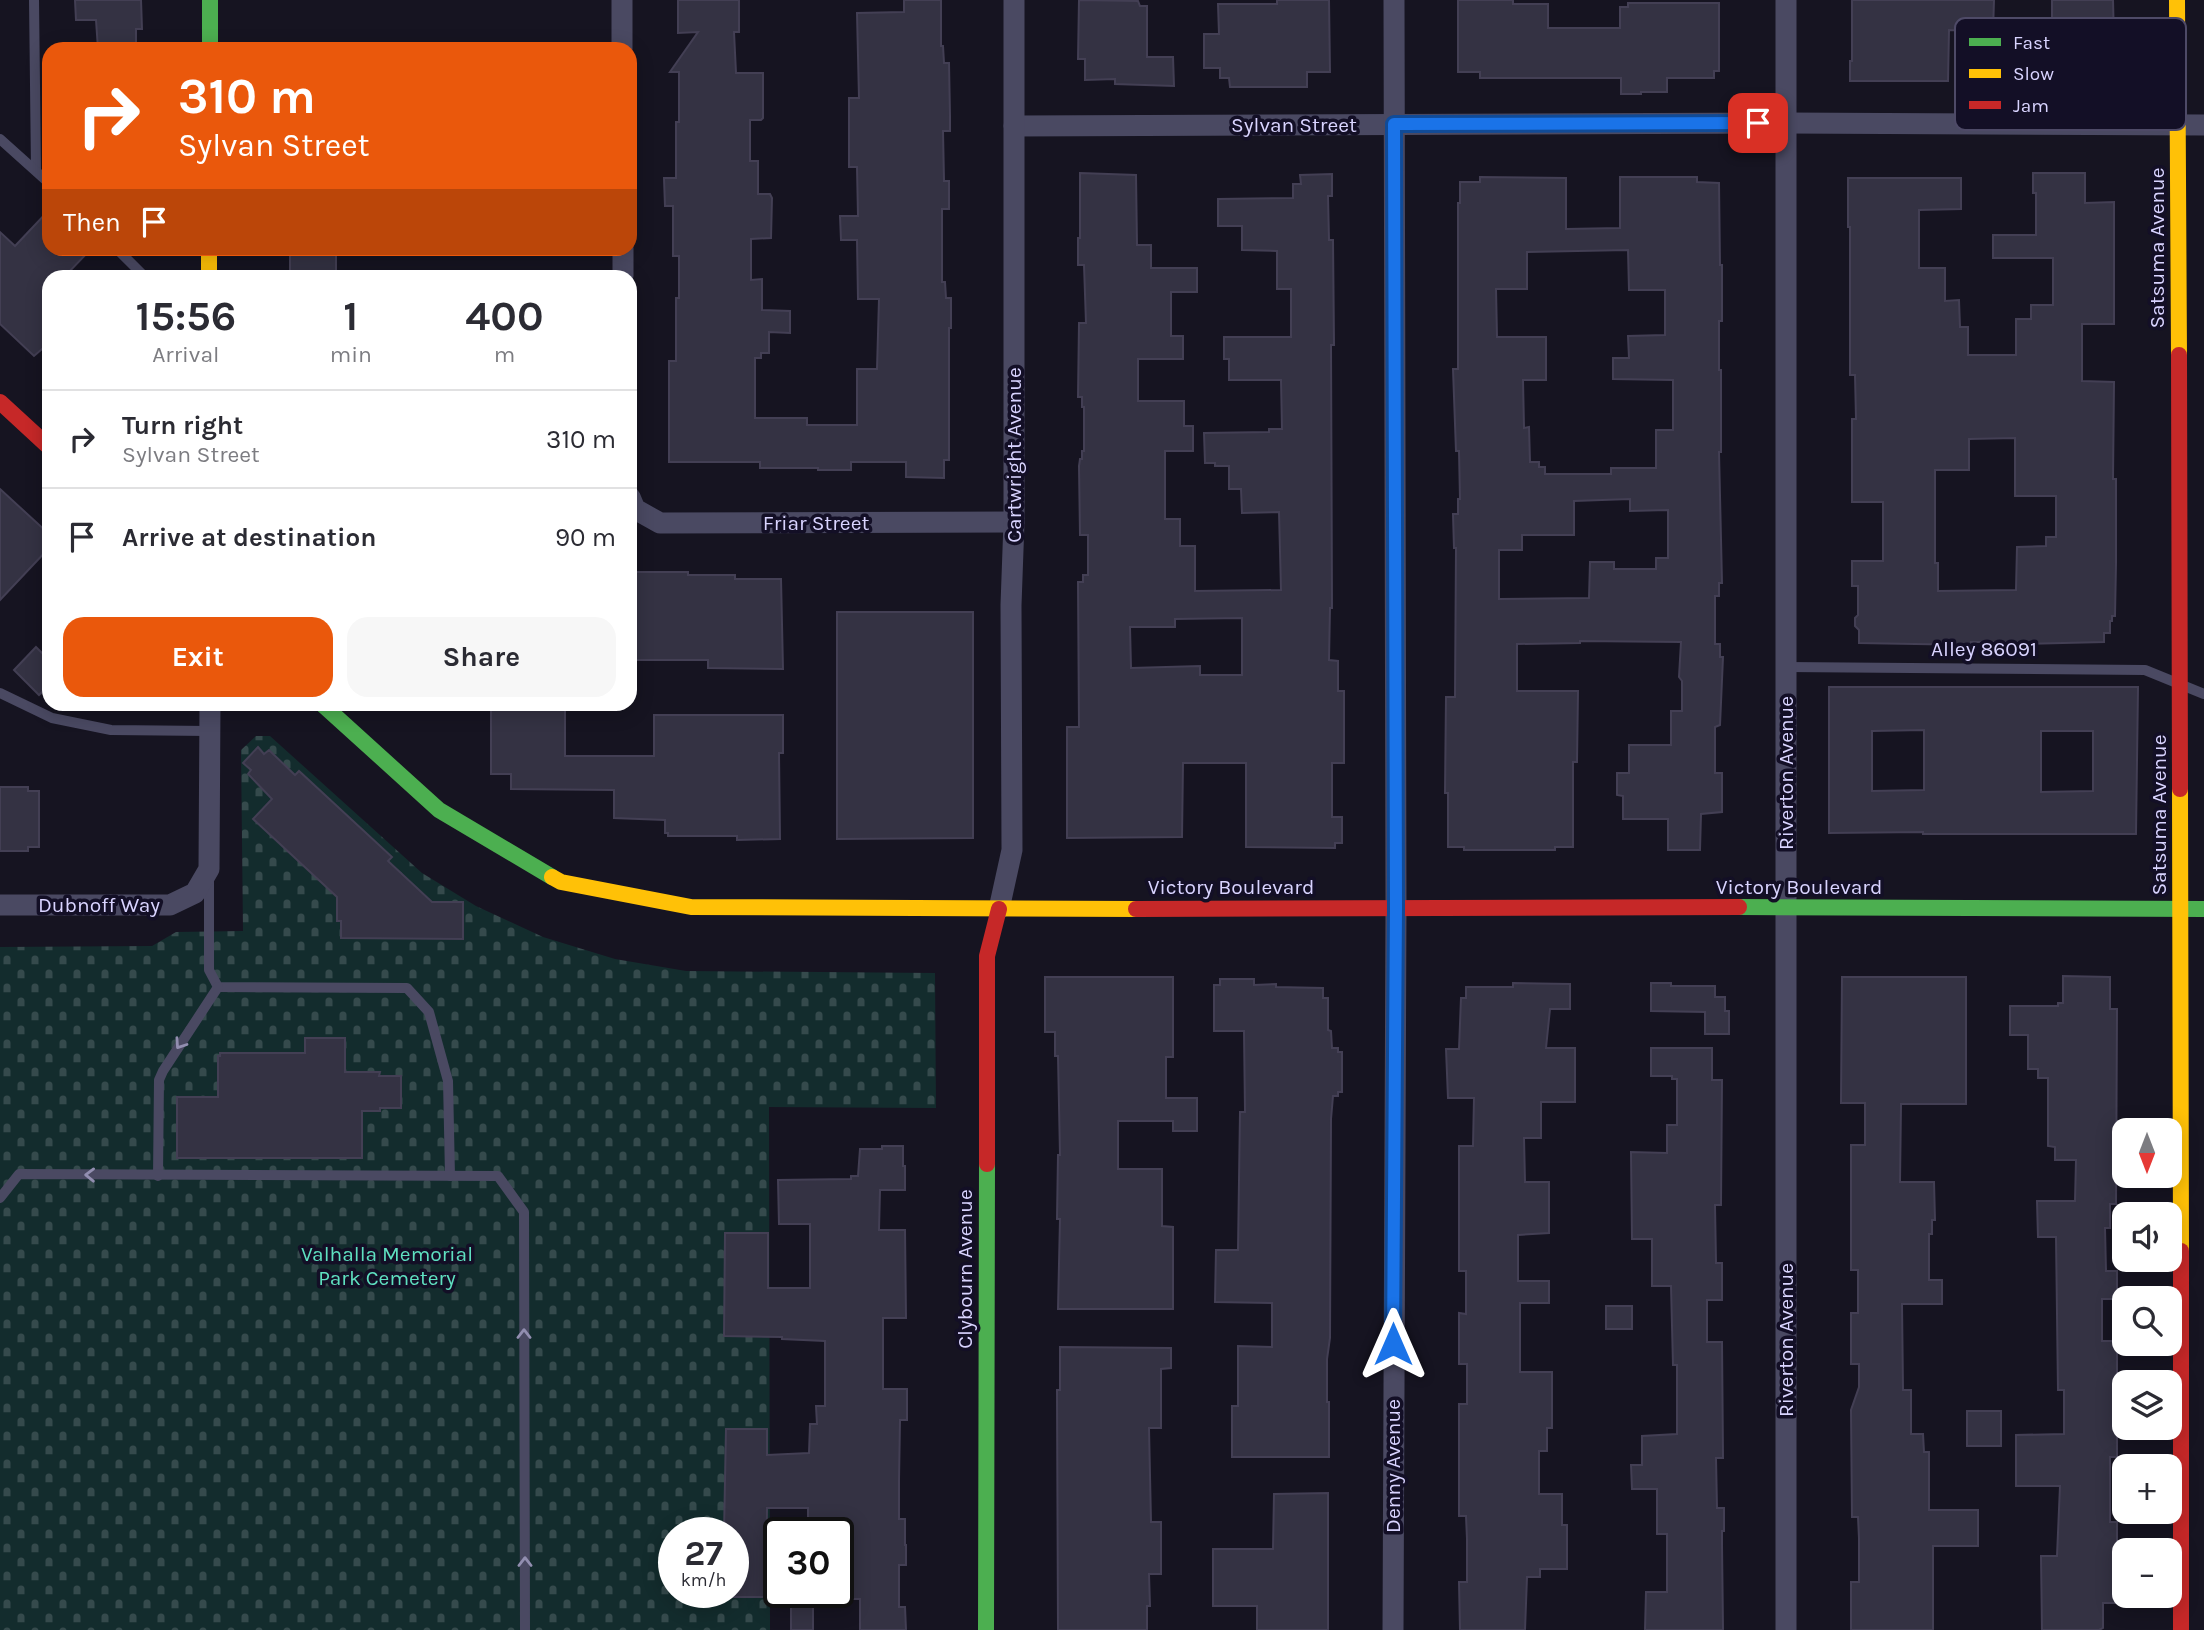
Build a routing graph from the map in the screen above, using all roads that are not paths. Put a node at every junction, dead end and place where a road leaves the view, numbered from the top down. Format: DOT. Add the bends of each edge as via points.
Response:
graph roads {
  1 [pos="34,0"];
  2 [pos="211,0"];
  3 [pos="621,0"];
  4 [pos="1014,0"];
  5 [pos="1394,0"];
  6 [pos="1786,0"];
  7 [pos="2176,0"];
  8 [pos="2176,18"];
  9 [pos="210,42"];
  10 [pos="622,42"];
  11 [pos="1786,123"];
  12 [pos="1394,124"];
  13 [pos="1955,124"];
  14 [pos="2186,125"];
  15 [pos="2204,125"];
  16 [pos="1014,126"];
  17 [pos="2178,130"];
  18 [pos="0,139"];
  19 [pos="36,170"];
  20 [pos="42,176"];
  21 [pos="124,256"];
  22 [pos="138,270"];
  23 [pos="0,402"];
  24 [pos="42,441"];
  25 [pos="637,510"];
  26 [pos="1014,522"];
  27 [pos="1786,667"];
  28 [pos="2180,684"];
  29 [pos="0,693"];
  30 [pos="2204,695"];
  31 [pos="210,711"];
  32 [pos="330,711"];
  33 [pos="209,730"];
  34 [pos="209,869"];
  35 [pos="0,905"];
  36 [pos="1396,907"];
  37 [pos="1786,908"];
  38 [pos="999,909"];
  39 [pos="2181,909"];
  40 [pos="2204,909"];
  41 [pos="218,987"];
  42 [pos="450,1175"];
  43 [pos="158,1176"];
  44 [pos="0,1198"];
  45 [pos="525,1630"];
  46 [pos="986,1630"];
  47 [pos="1393,1630"];
  48 [pos="1786,1630"];
  49 [pos="2181,1630"];
  1 -- 19 [label="lane"];
  2 -- 9 [label="street"];
  3 -- 10 [label="street"];
  4 -- 16 [label="street, Cartwright Avenue"];
  5 -- 12 [label="street, Denny Avenue"];
  6 -- 11 [label="street, Riverton Avenue"];
  7 -- 8 [label="street, Satsuma Avenue"];
  11 -- 12 [label="street, Sylvan Street"];
  11 -- 13 [label="street, Sylvan Street"];
  11 -- 27 [label="street, Riverton Avenue"];
  12 -- 16 [label="street, Sylvan Street"];
  12 -- 36 [label="street, Denny Avenue"];
  14 -- 15 [label="street, Sylvan Street"];
  16 -- 26 [label="street, Cartwright Avenue"];
  17 -- 28 [label="street, Satsuma Avenue"];
  18 -- 19 [label="lane"];
  19 -- 20 [label="lane"];
  21 -- 22 [label="lane"];
  23 -- 24 [label="street"];
  25 -- 26 [label="street, Friar Street" via="660,523"];
  26 -- 38 [label="street, Cartwright Avenue" via="1012,850"];
  27 -- 28 [label="lane, Alley 86091" via="2145,670"];
  27 -- 37 [label="street, Riverton Avenue"];
  28 -- 30 [label="lane, Alley 86091"];
  28 -- 39 [label="street, Satsuma Avenue"];
  29 -- 33 [label="lane" via="52,718 111,730"];
  31 -- 33 [label="street"];
  32 -- 38 [label="street, Victory Boulevard" via="439,810 561,882 691,906"];
  33 -- 34 [label="street"];
  34 -- 35 [label="street, Dubnoff Way" via="195,893 170,905"];
  34 -- 41 [label="lane" via="209,970"];
  36 -- 37 [label="street, Victory Boulevard"];
  36 -- 38 [label="street, Victory Boulevard"];
  36 -- 47 [label="street, Denny Avenue"];
  37 -- 39 [label="street, Victory Boulevard"];
  37 -- 48 [label="street, Riverton Avenue"];
  38 -- 46 [label="street, Clybourn Avenue" via="987,956"];
  39 -- 40 [label="street, Victory Boulevard"];
  39 -- 49 [label="street, Satsuma Avenue"];
  41 -- 42 [label="lane" via="407,988 429,1012 448,1081"];
  41 -- 43 [label="lane, one-way" via="159,1080"];
  42 -- 43 [label="lane"];
  45 -- 42 [label="lane, one-way" via="524,1212 498,1175"];
  43 -- 44 [label="lane, one-way" via="19,1174"];
}
